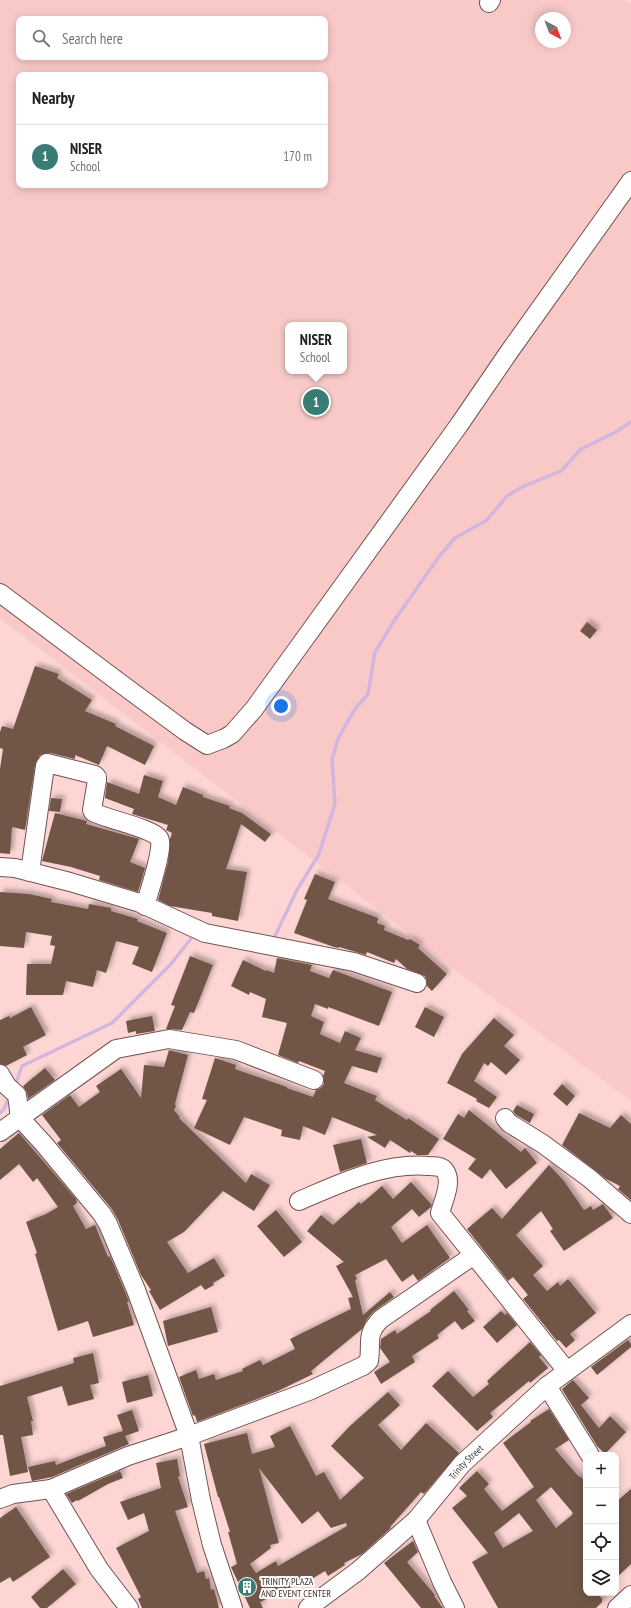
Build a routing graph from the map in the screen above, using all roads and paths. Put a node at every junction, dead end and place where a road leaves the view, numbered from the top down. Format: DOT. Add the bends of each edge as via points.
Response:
graph roads {
  1 [pos="631,181"];
  2 [pos="0,593"];
  3 [pos="0,867"];
  4 [pos="30,872"];
  5 [pos="145,906"];
  6 [pos="417,983"];
  7 [pos="314,1080"];
  8 [pos="8,1085"];
  9 [pos="20,1118"];
  10 [pos="505,1118"];
  11 [pos="0,1132"];
  12 [pos="299,1202"];
  13 [pos="631,1214"];
  14 [pos="474,1256"];
  15 [pos="629,1329"];
  16 [pos="567,1371"];
  17 [pos="547,1386"];
  18 [pos="189,1436"];
  19 [pos="588,1452"];
  20 [pos="51,1489"];
  21 [pos="0,1499"];
  22 [pos="416,1520"];
  23 [pos="631,1595"];
  24 [pos="318,1605"];
  25 [pos="129,1608"];
  26 [pos="233,1608"];
  27 [pos="456,1608"];
  28 [pos="617,1608"];
  1 -- 2 [label="street" via="343,587 254,709 232,734 207,745"];
  3 -- 4 [label="street"];
  4 -- 5 [label="street"];
  4 -- 5 [label="street" via="47,763 95,775 98,780 93,812 144,830 160,840"];
  5 -- 6 [label="street" via="200,931 354,962"];
  7 -- 9 [label="street" via="236,1050 169,1039 116,1049"];
  8 -- 9 [label="street"];
  9 -- 11 [label="street"];
  9 -- 18 [label="street" via="108,1224 136,1290"];
  10 -- 13 [label="street" via="589,1178"];
  12 -- 14 [label="street" via="374,1172 401,1166 440,1167 448,1176 440,1213"];
  14 -- 16 [label="street"];
  14 -- 18 [label="street" via="381,1319 369,1336 369,1361 363,1366 308,1391"];
  15 -- 16 [label="street, Trinity Street"];
  16 -- 17 [label="street, Trinity Street"];
  17 -- 19 [label="street"];
  17 -- 22 [label="street, Trinity Street" via="462,1464"];
  18 -- 20 [label="street" via="128,1456"];
  18 -- 26 [label="street" via="210,1538"];
  20 -- 21 [label="street" via="13,1494"];
  20 -- 25 [label="street" via="99,1569"];
  22 -- 24 [label="street, Trinity Street"];
  22 -- 27 [label="street"];
  23 -- 28 [label="street"];
}
